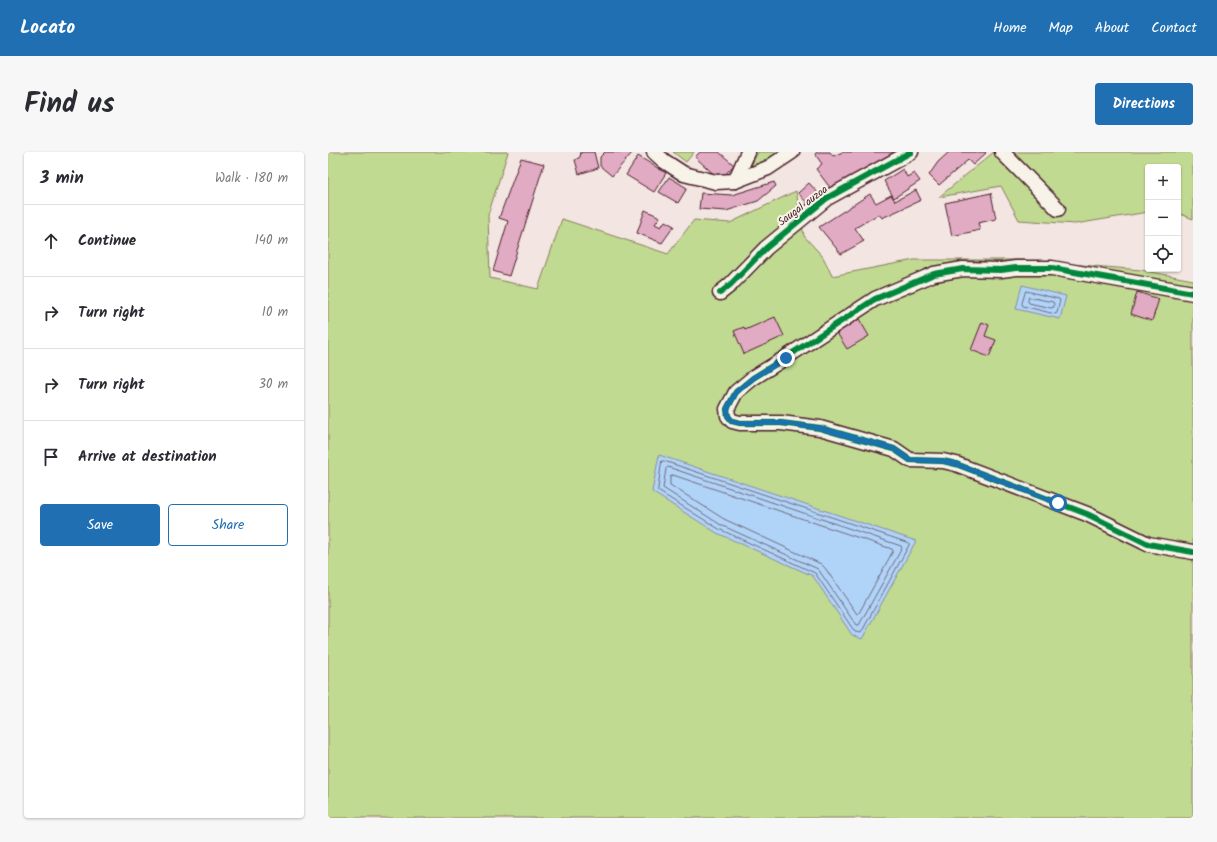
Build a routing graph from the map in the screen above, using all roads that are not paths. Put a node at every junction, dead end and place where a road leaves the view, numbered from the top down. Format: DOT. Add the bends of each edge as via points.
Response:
graph roads {
  1 [pos="654,152"];
  2 [pos="748,152"];
  3 [pos="792,152"];
  4 [pos="911,152"];
  5 [pos="1002,152"];
  6 [pos="735,181"];
  7 [pos="1058,209"];
  8 [pos="720,293"];
  9 [pos="1193,293"];
  10 [pos="1193,552"];
  1 -- 6 [label="street" via="684,174 716,182"];
  2 -- 6 [label="street"];
  3 -- 6 [label="street" via="768,168"];
  4 -- 8 [label="street, Saugal auzoa" via="827,198 766,248"];
  5 -- 7 [label="street"];
  9 -- 10 [label="street" via="1052,268 964,269 934,274 875,299 753,378 736,392 727,409 732,421 740,423 781,423 820,428 894,449 910,460 956,464 1086,514 1148,544"];
}
